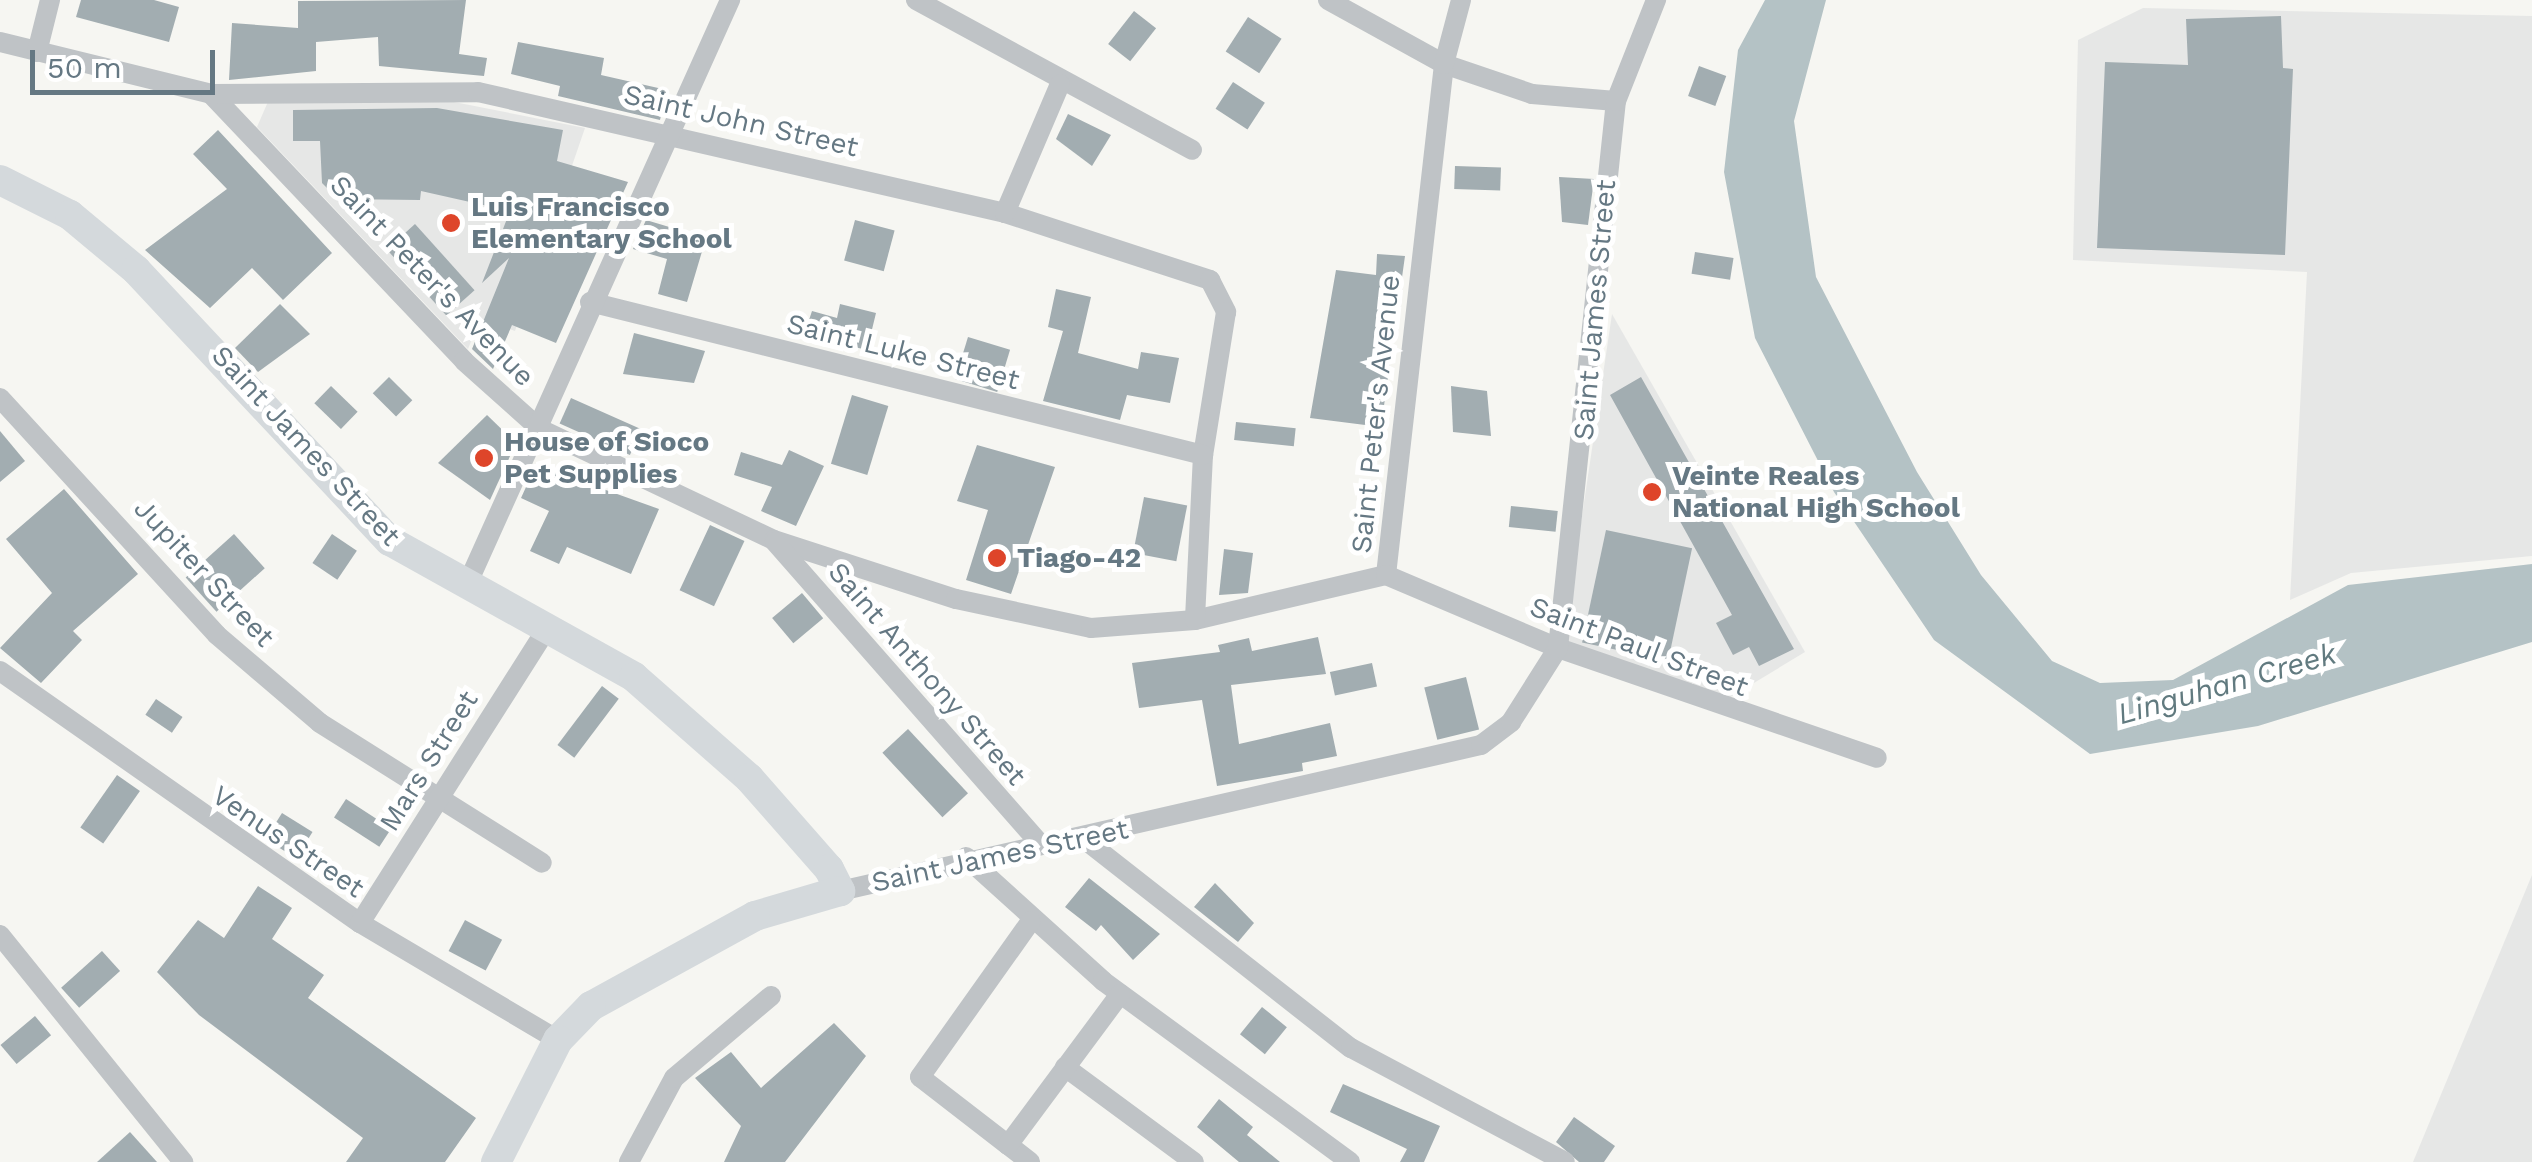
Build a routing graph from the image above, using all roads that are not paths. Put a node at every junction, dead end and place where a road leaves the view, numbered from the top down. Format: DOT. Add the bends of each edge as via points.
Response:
graph roads {
  1 [pos="50,0"];
  2 [pos="730,0"];
  3 [pos="916,0"];
  4 [pos="1328,0"];
  5 [pos="1461,0"];
  6 [pos="1656,0"];
  7 [pos="0,42"];
  8 [pos="37,52"];
  9 [pos="1444,64"];
  10 [pos="1060,84"];
  11 [pos="211,94"];
  12 [pos="1616,102"];
  13 [pos="666,130"];
  14 [pos="1192,150"];
  15 [pos="0,180"];
  16 [pos="1005,213"];
  17 [pos="590,302"];
  18 [pos="0,398"];
  19 [pos="540,429"];
  20 [pos="1202,455"];
  21 [pos="774,540"];
  22 [pos="1386,575"];
  23 [pos="466,587"];
  24 [pos="1194,620"];
  25 [pos="546,628"];
  26 [pos="1558,648"];
  27 [pos="2,676"];
  28 [pos="1877,758"];
  29 [pos="436,801"];
  30 [pos="1084,839"];
  31 [pos="1039,843"];
  32 [pos="966,857"];
  33 [pos="542,863"];
  34 [pos="840,891"];
  35 [pos="1032,921"];
  36 [pos="360,923"];
  37 [pos="0,935"];
  38 [pos="1120,994"];
  39 [pos="770,996"];
  40 [pos="558,1040"];
  41 [pos="1065,1067"];
  42 [pos="1008,1145"];
  43 [pos="184,1162"];
  44 [pos="496,1162"];
  45 [pos="629,1162"];
  46 [pos="1030,1162"];
  47 [pos="1194,1162"];
  48 [pos="1350,1162"];
  49 [pos="1565,1162"];
  1 -- 8 [label="street"];
  2 -- 13 [label="street"];
  3 -- 10 [label="street"];
  4 -- 9 [label="street"];
  5 -- 9 [label="street, Saint Peter's Avenue"];
  6 -- 12 [label="street, Saint James Street"];
  7 -- 8 [label="street"];
  8 -- 11 [label="street"];
  9 -- 12 [label="street" via="1532,94"];
  9 -- 22 [label="street, Saint Peter's Avenue"];
  10 -- 14 [label="street"];
  10 -- 16 [label="street"];
  11 -- 13 [label="street, Saint John Street" via="478,92"];
  11 -- 19 [label="street, Saint Peter's Avenue" via="464,361"];
  12 -- 26 [label="street, Saint James Street"];
  13 -- 16 [label="street, Saint John Street"];
  13 -- 17 [label="street"];
  15 -- 23 [label="street, Saint James Street" via="70,216 136,270 390,541"];
  16 -- 20 [label="street, Saint John Street" via="1210,280 1226,312"];
  17 -- 19 [label="street"];
  17 -- 20 [label="street, Saint Luke Street"];
  18 -- 29 [label="street, Jupiter Street" via="217,635 320,723"];
  19 -- 21 [label="street, Saint Peter's Avenue"];
  19 -- 23 [label="street"];
  20 -- 24 [label="street"];
  21 -- 24 [label="street, Saint Peter's Avenue" via="956,599 1091,628"];
  21 -- 31 [label="street, Saint Anthony Street"];
  22 -- 24 [label="street, Saint Peter's Avenue"];
  22 -- 26 [label="street, Saint Paul Street"];
  23 -- 25 [label="street, Saint James Street"];
  25 -- 29 [label="street, Mars Street"];
  25 -- 34 [label="street, Saint James Street" via="634,677 700,730 806,839"];
  26 -- 28 [label="street, Saint Paul Street"];
  26 -- 30 [label="street, Saint James Street" via="1535,692 1480,745"];
  27 -- 36 [label="street, Venus Street"];
  29 -- 33 [label="street, Jupiter Street"];
  29 -- 36 [label="street, Mars Street"];
  30 -- 31 [label="street, Saint James Street"];
  30 -- 49 [label="street" via="1351,1048"];
  31 -- 32 [label="street, Saint James Street"];
  32 -- 34 [label="street, Saint James Street"];
  32 -- 35 [label="street"];
  34 -- 40 [label="street" via="756,916 628,979"];
  35 -- 38 [label="street"];
  35 -- 42 [label="street" via="920,1077"];
  36 -- 40 [label="street, Venus Street"];
  37 -- 43 [label="street"];
  38 -- 41 [label="street"];
  38 -- 48 [label="street"];
  39 -- 45 [label="street" via="674,1078"];
  40 -- 44 [label="street"];
  41 -- 42 [label="street"];
  41 -- 47 [label="street"];
  42 -- 46 [label="street"];
}
